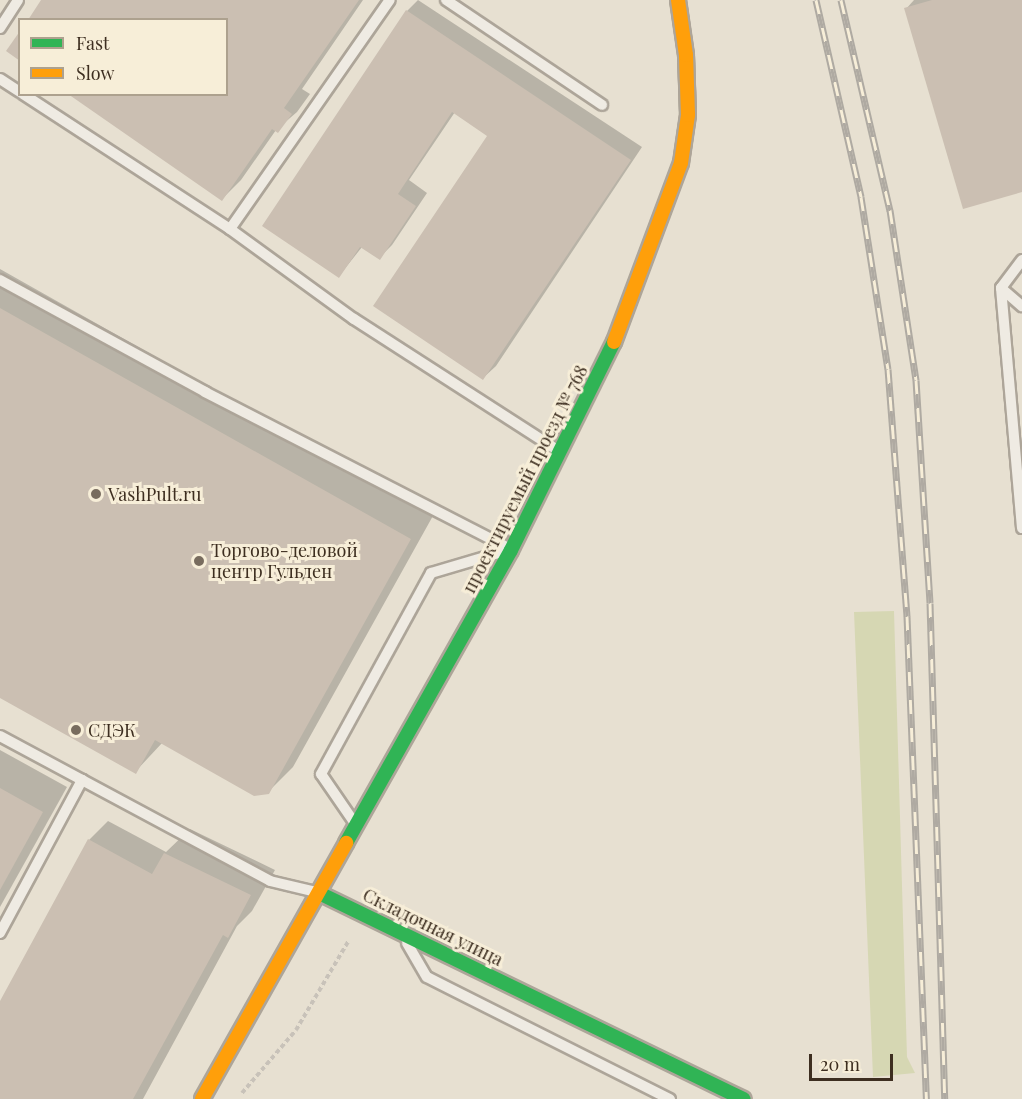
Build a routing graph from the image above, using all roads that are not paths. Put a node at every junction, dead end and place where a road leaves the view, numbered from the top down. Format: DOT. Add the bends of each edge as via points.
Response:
graph roads {
  1 [pos="18,0"];
  2 [pos="390,0"];
  3 [pos="446,0"];
  4 [pos="678,0"];
  5 [pos="0,28"];
  6 [pos="0,79"];
  7 [pos="18,91"];
  8 [pos="26,96"];
  9 [pos="602,105"];
  10 [pos="230,229"];
  11 [pos="1022,260"];
  12 [pos="0,280"];
  13 [pos="1001,288"];
  14 [pos="1022,306"];
  15 [pos="562,453"];
  16 [pos="1022,528"];
  17 [pos="511,550"];
  18 [pos="0,736"];
  19 [pos="82,780"];
  20 [pos="357,826"];
  21 [pos="320,893"];
  22 [pos="402,932"];
  23 [pos="0,933"];
  24 [pos="202,1099"];
  25 [pos="670,1099"];
  26 [pos="744,1099"];
  1 -- 5 [label="lane"];
  2 -- 10 [label="lane"];
  3 -- 9 [label="lane"];
  4 -- 15 [label="street, проектируемый проезд № 768" via="687,55 688,115 681,163 642,274"];
  6 -- 7 [label="lane"];
  8 -- 10 [label="lane"];
  10 -- 15 [label="lane" via="354,319"];
  11 -- 13 [label="lane"];
  12 -- 17 [label="lane" via="205,392"];
  13 -- 14 [label="lane"];
  13 -- 16 [label="lane"];
  15 -- 17 [label="street, проектируемый проезд № 768"];
  17 -- 20 [label="street, проектируемый проезд № 768"];
  17 -- 20 [label="lane" via="431,573 321,774"];
  18 -- 19 [label="lane"];
  19 -- 21 [label="lane" via="270,880"];
  19 -- 23 [label="lane"];
  20 -- 21 [label="street, проектируемый проезд № 768"];
  21 -- 22 [label="street, Складочная улица"];
  21 -- 24 [label="street"];
  22 -- 25 [label="lane" via="413,959 427,977"];
  22 -- 26 [label="street, Складочная улица"];
}
